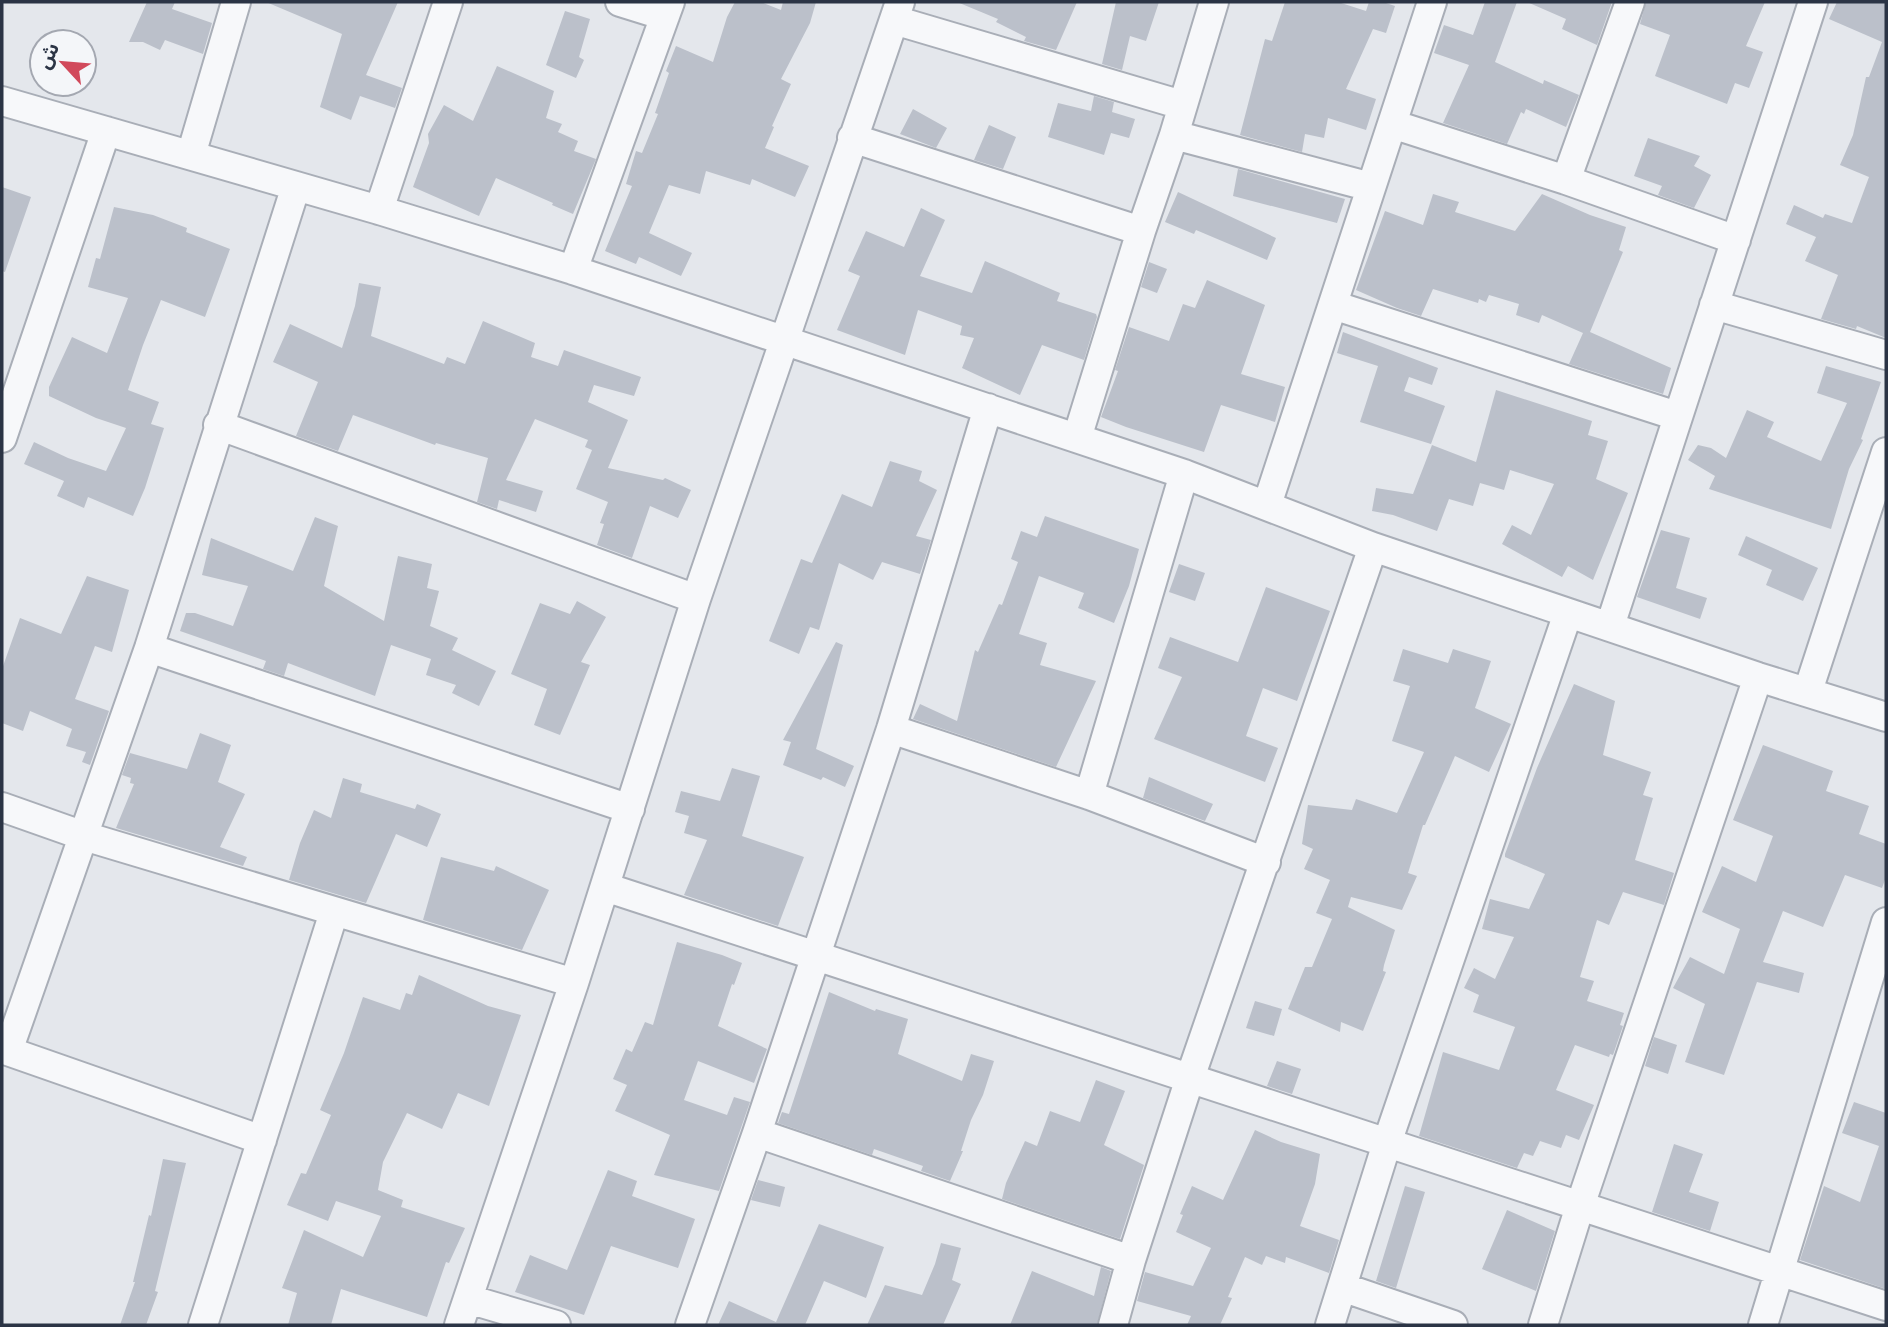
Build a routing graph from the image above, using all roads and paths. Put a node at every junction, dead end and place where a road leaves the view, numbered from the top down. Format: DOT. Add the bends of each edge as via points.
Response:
graph roads {
  1 [pos="236,2"];
  2 [pos="448,2"];
  3 [pos="620,2"];
  4 [pos="1214,2"];
  5 [pos="1432,2"];
  6 [pos="1630,2"];
  7 [pos="1813,2"];
  8 [pos="667,9"];
  9 [pos="897,11"];
  10 [pos="2,101"];
  11 [pos="1182,105"];
  12 [pos="1392,124"];
  13 [pos="106,131"];
  14 [pos="1174,135"];
  15 [pos="852,138"];
  16 [pos="191,155"];
  17 [pos="1566,180"];
  18 [pos="296,186"];
  19 [pos="1371,187"];
  20 [pos="379,210"];
  21 [pos="1141,231"];
  22 [pos="1736,240"];
  23 [pos="573,270"];
  24 [pos="1334,305"];
  25 [pos="1714,305"];
  26 [pos="783,340"];
  27 [pos="1886,355"];
  28 [pos="988,408"];
  29 [pos="1677,416"];
  30 [pos="4,424"];
  31 [pos="218,425"];
  32 [pos="1077,438"];
  33 [pos="1886,452"];
  34 [pos="1184,474"];
  35 [pos="1267,505"];
  36 [pos="1373,547"];
  37 [pos="696,599"];
  38 [pos="1568,613"];
  39 [pos="1610,626"];
  40 [pos="149,648"];
  41 [pos="1758,677"];
  42 [pos="1808,691"];
  43 [pos="1886,717"];
  44 [pos="891,729"];
  45 [pos="1089,795"];
  46 [pos="2,807"];
  47 [pos="630,809"];
  48 [pos="85,836"];
  49 [pos="1266,862"];
  50 [pos="605,887"];
  51 [pos="334,912"];
  52 [pos="1886,922"];
  53 [pos="816,956"];
  54 [pos="574,984"];
  55 [pos="5,1050"];
  56 [pos="1190,1078"];
  57 [pos="757,1133"];
  58 [pos="262,1140"];
  59 [pos="1387,1143"];
  60 [pos="1580,1206"];
  61 [pos="1131,1260"];
  62 [pos="1781,1272"];
  63 [pos="1342,1287"];
  64 [pos="1886,1306"];
  65 [pos="464,1312"];
  66 [pos="203,1325"];
  67 [pos="556,1325"];
  68 [pos="690,1325"];
  69 [pos="1113,1325"];
  70 [pos="1330,1325"];
  71 [pos="1454,1325"];
  72 [pos="1543,1325"];
  73 [pos="1763,1325"];
  1 -- 16 [label="street"];
  2 -- 20 [label="street"];
  3 -- 8 [label="street"];
  4 -- 11 [label="street"];
  5 -- 12 [label="street"];
  6 -- 17 [label="street"];
  7 -- 22 [label="street"];
  8 -- 23 [label="street"];
  9 -- 11 [label="street"];
  9 -- 15 [label="street"];
  10 -- 13 [label="street"];
  11 -- 14 [label="street"];
  12 -- 17 [label="street"];
  12 -- 19 [label="street"];
  13 -- 16 [label="street"];
  13 -- 30 [label="street"];
  14 -- 19 [label="street"];
  14 -- 21 [label="street"];
  15 -- 21 [label="street"];
  15 -- 26 [label="street"];
  16 -- 18 [label="street"];
  17 -- 22 [label="street"];
  18 -- 20 [label="street"];
  18 -- 31 [label="street"];
  19 -- 24 [label="street"];
  20 -- 23 [label="street"];
  21 -- 32 [label="street"];
  22 -- 25 [label="street"];
  23 -- 26 [label="street"];
  24 -- 29 [label="street"];
  24 -- 35 [label="street"];
  25 -- 27 [label="street"];
  25 -- 29 [label="street"];
  26 -- 28 [label="street"];
  26 -- 37 [label="street"];
  28 -- 32 [label="street"];
  28 -- 44 [label="street"];
  29 -- 39 [label="street"];
  31 -- 37 [label="street"];
  31 -- 40 [label="street"];
  32 -- 34 [label="street"];
  33 -- 42 [label="street"];
  34 -- 35 [label="street"];
  34 -- 45 [label="street"];
  35 -- 36 [label="street"];
  36 -- 38 [label="street"];
  36 -- 49 [label="street"];
  37 -- 47 [label="street"];
  38 -- 39 [label="street"];
  38 -- 59 [label="street"];
  39 -- 41 [label="street"];
  40 -- 47 [label="street"];
  40 -- 48 [label="street"];
  41 -- 42 [label="street"];
  41 -- 60 [label="street"];
  42 -- 43 [label="street"];
  44 -- 45 [label="street"];
  44 -- 53 [label="street"];
  45 -- 49 [label="street"];
  46 -- 48 [label="street"];
  47 -- 50 [label="street"];
  48 -- 51 [label="street"];
  48 -- 55 [label="street"];
  49 -- 56 [label="street"];
  50 -- 53 [label="street"];
  50 -- 54 [label="street"];
  51 -- 54 [label="street"];
  51 -- 58 [label="street"];
  52 -- 62 [label="street"];
  53 -- 56 [label="street"];
  53 -- 57 [label="street"];
  54 -- 65 [label="street"];
  55 -- 58 [label="street"];
  56 -- 59 [label="street"];
  56 -- 61 [label="street"];
  57 -- 61 [label="street"];
  57 -- 68 [label="street"];
  58 -- 66 [label="street"];
  59 -- 60 [label="street"];
  59 -- 63 [label="street"];
  60 -- 62 [label="street"];
  60 -- 72 [label="street"];
  61 -- 69 [label="street"];
  62 -- 64 [label="street"];
  62 -- 73 [label="street"];
  63 -- 70 [label="street"];
  63 -- 71 [label="street"];
  65 -- 67 [label="street"];
}
